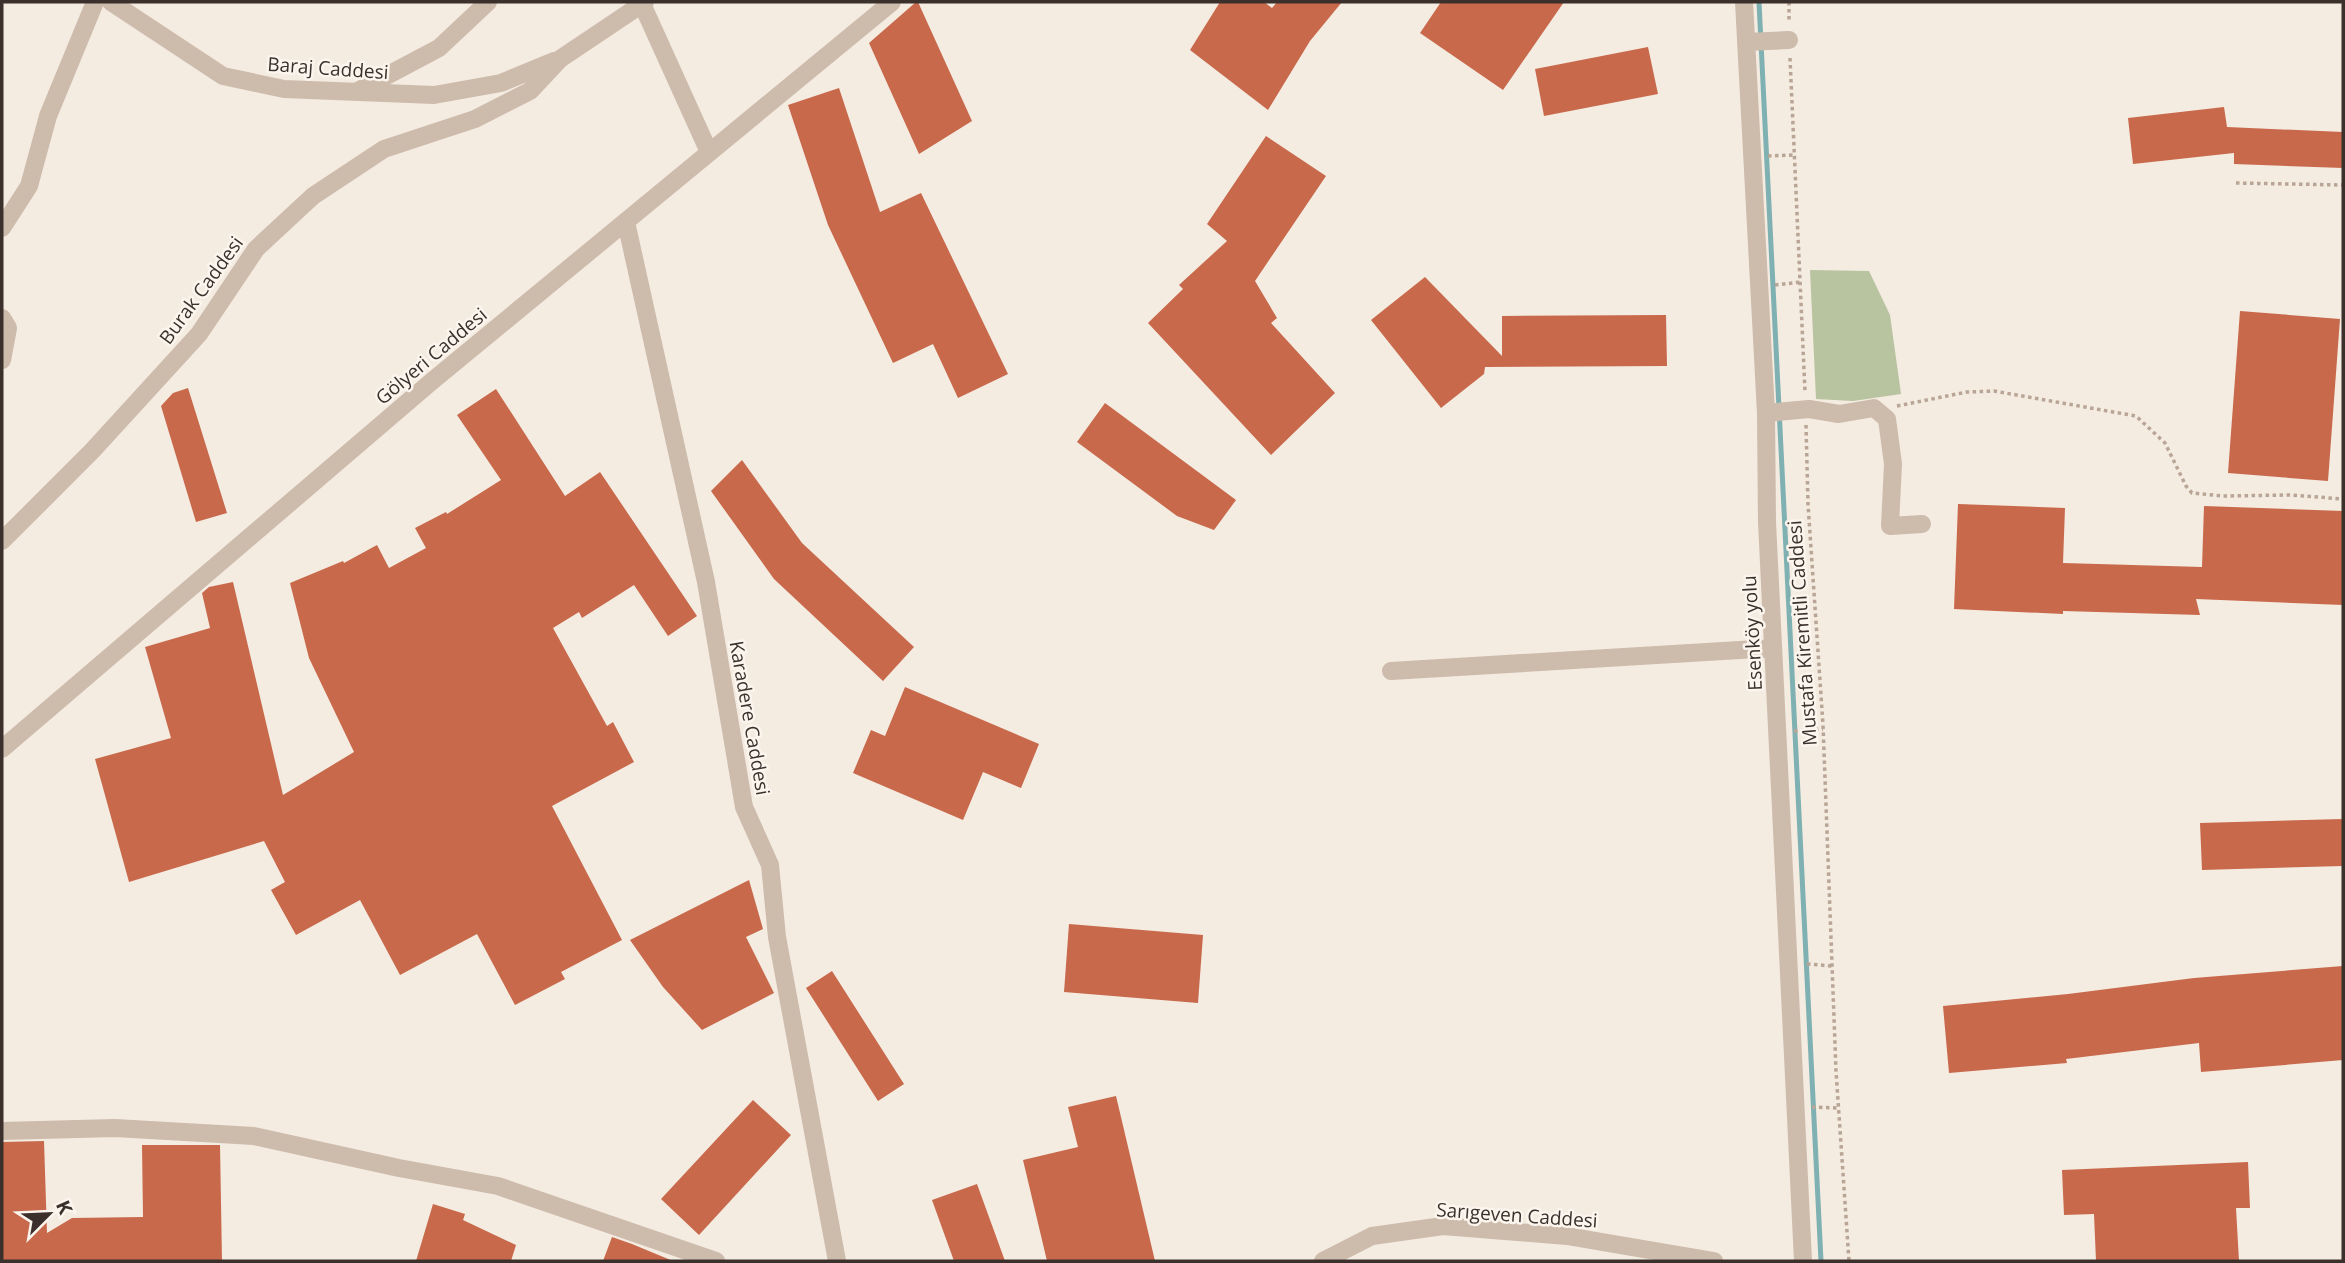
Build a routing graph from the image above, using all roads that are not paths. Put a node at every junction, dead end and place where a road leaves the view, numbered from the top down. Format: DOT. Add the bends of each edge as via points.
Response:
graph roads {
  1 [pos="95,2"];
  2 [pos="111,2"];
  3 [pos="488,2"];
  4 [pos="892,2"];
  5 [pos="1744,2"];
  6 [pos="644,3"];
  7 [pos="1789,40"];
  8 [pos="1756,42"];
  9 [pos="560,59"];
  10 [pos="353,93"];
  11 [pos="709,152"];
  12 [pos="626,222"];
  13 [pos="2,228"];
  14 [pos="2,318"];
  15 [pos="2,360"];
  16 [pos="1782,411"];
  17 [pos="1922,524"];
  18 [pos="2,541"];
  19 [pos="1773,648"];
  20 [pos="1391,671"];
  21 [pos="2,748"];
  22 [pos="2,1131"];
  23 [pos="716,1261"];
  24 [pos="837,1261"];
  25 [pos="1323,1261"];
  26 [pos="1713,1261"];
  27 [pos="1803,1261"];
  1 -- 13 [label="street" via="48,116 29,186"];
  2 -- 10 [label="street, Baraj Caddesi" via="223,76 284,89"];
  3 -- 10 [label="street" via="439,48"];
  4 -- 11 [label="street, Gölyeri Caddesi"];
  5 -- 8 [label="street, Esenköy yolu"];
  6 -- 9 [label="street, Burak Caddesi"];
  6 -- 11 [label="street"];
  7 -- 8 [label="street"];
  8 -- 16 [label="street, Esenköy yolu"];
  9 -- 10 [label="street, Baraj Caddesi" via="501,83 434,95"];
  9 -- 18 [label="street, Burak Caddesi" via="530,91 475,119 384,149 313,196 256,249 199,334"];
  11 -- 12 [label="street, Gölyeri Caddesi"];
  12 -- 21 [label="street, Gölyeri Caddesi" via="430,382"];
  12 -- 24 [label="street, Karadere Caddesi" via="706,582 744,807 770,865 777,937"];
  14 -- 15 [label="street" via="8,328"];
  16 -- 17 [label="street" via="1839,414 1874,408 1888,419 1893,464 1890,526"];
  16 -- 19 [label="street, Esenköy yolu" via="1767,522"];
  19 -- 20 [label="street"];
  19 -- 27 [label="street, Esenköy yolu"];
  22 -- 23 [label="street" via="115,1128 254,1136 498,1186"];
  25 -- 26 [label="street, Sarıgeven Caddesi" via="1372,1236 1443,1226 1567,1236"];
}
